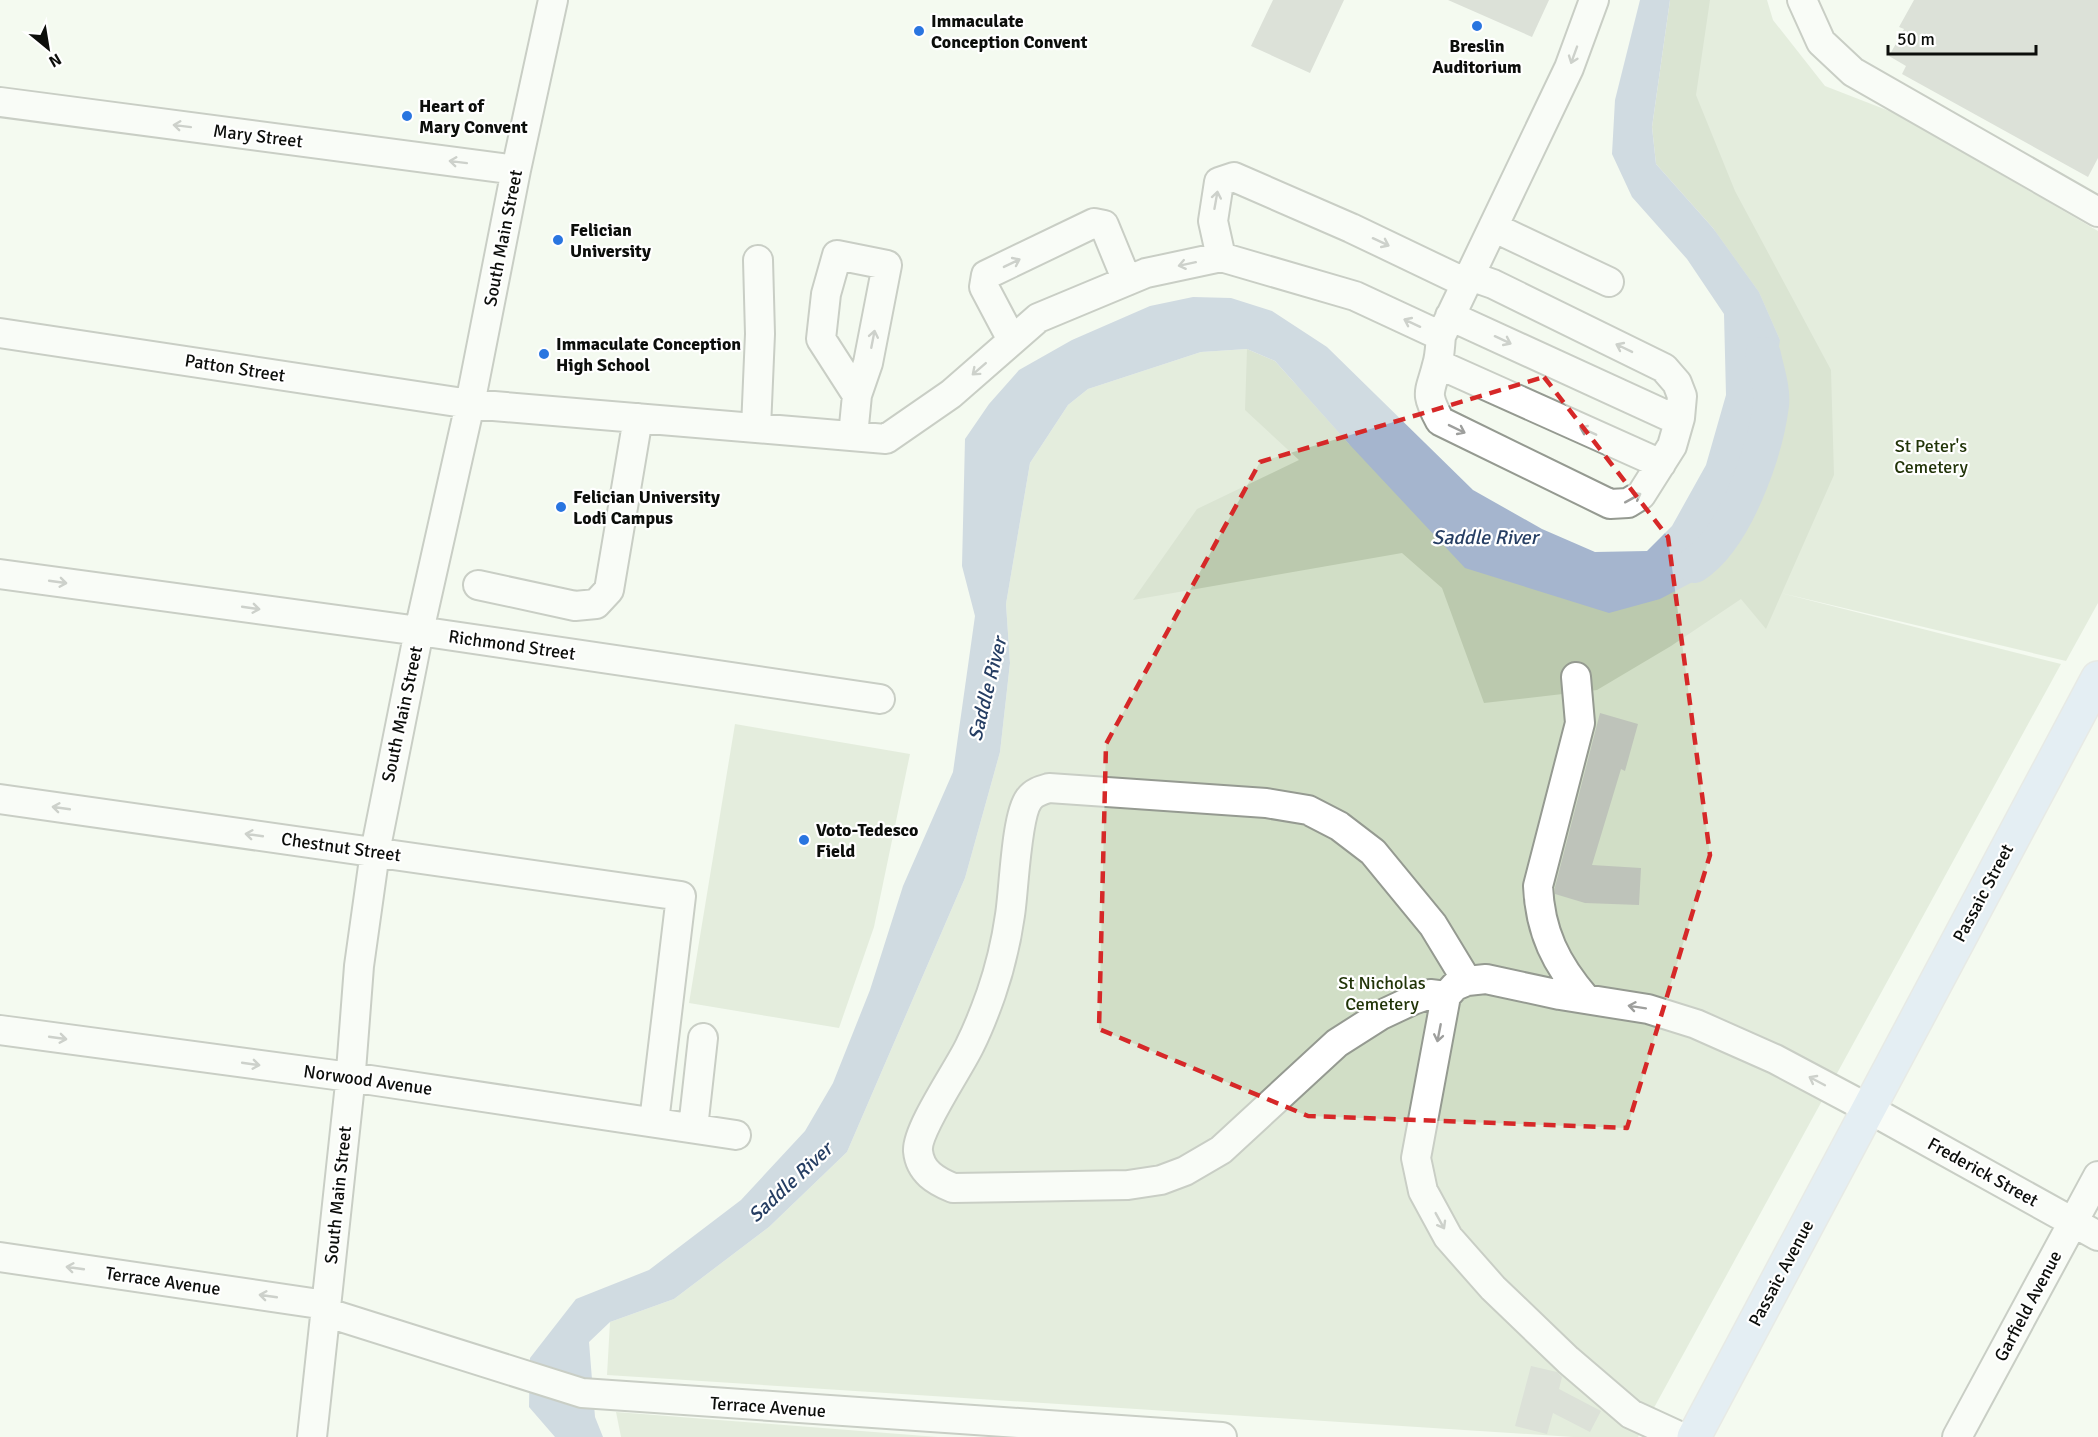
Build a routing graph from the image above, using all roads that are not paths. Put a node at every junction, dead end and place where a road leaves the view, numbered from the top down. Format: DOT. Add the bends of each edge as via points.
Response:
graph roads {
  1 [pos="553,0"];
  2 [pos="1594,0"];
  3 [pos="1802,0"];
  4 [pos="0,102"];
  5 [pos="516,170"];
  6 [pos="2098,212"];
  7 [pos="1493,228"];
  8 [pos="1221,257"];
  9 [pos="758,260"];
  10 [pos="1468,279"];
  11 [pos="1127,281"];
  12 [pos="1609,282"];
  13 [pos="1445,326"];
  14 [pos="0,333"];
  15 [pos="1012,340"];
  16 [pos="1438,364"];
  17 [pos="857,395"];
  18 [pos="470,404"];
  19 [pos="638,418"];
  20 [pos="1679,421"];
  21 [pos="756,428"];
  22 [pos="853,436"];
  23 [pos="1661,464"];
  24 [pos="0,574"];
  25 [pos="478,585"];
  26 [pos="419,631"];
  27 [pos="1576,677"];
  28 [pos="2098,678"];
  29 [pos="880,699"];
  30 [pos="0,799"];
  31 [pos="375,852"];
  32 [pos="1456,989"];
  33 [pos="1586,999"];
  34 [pos="0,1030"];
  35 [pos="703,1038"];
  36 [pos="350,1077"];
  37 [pos="1869,1109"];
  38 [pos="654,1122"];
  39 [pos="693,1128"];
  40 [pos="736,1135"];
  41 [pos="2098,1176"];
  42 [pos="2073,1222"];
  43 [pos="2098,1236"];
  44 [pos="0,1257"];
  45 [pos="326,1308"];
  46 [pos="312,1437"];
  47 [pos="1222,1437"];
  48 [pos="1681,1437"];
  49 [pos="1694,1437"];
  50 [pos="1957,1437"];
  1 -- 5 [label="street, South Main Street"];
  2 -- 7 [label="street, one-way" via="1569,69"];
  3 -- 6 [label="street" via="1821,42 1853,72"];
  5 -- 4 [label="street, Mary Street, one-way"];
  5 -- 18 [label="street, South Main Street"];
  7 -- 10 [label="street"];
  7 -- 12 [label="street"];
  8 -- 10 [label="street, one-way" via="1213,221 1219,182 1234,177"];
  8 -- 11 [label="street, Patton Street, one-way" via="1146,273"];
  13 -- 8 [label="street, one-way"];
  9 -- 21 [label="street"];
  10 -- 13 [label="street"];
  20 -- 10 [label="street, one-way" via="1682,396 1664,368 1493,284"];
  11 -- 15 [label="street, Patton Street" via="1038,318"];
  15 -- 11 [label="street, one-way" via="984,287 986,275 1094,223 1104,225"];
  13 -- 16 [label="street"];
  13 -- 20 [label="street, one-way"];
  14 -- 18 [label="street, Patton Street"];
  15 -- 22 [label="street, Patton Street, one-way" via="951,394 886,439"];
  23 -- 16 [label="street, one-way"];
  16 -- 23 [label="street, one-way" via="1429,387 1440,421 1610,504 1628,503 1641,495"];
  17 -- 22 [label="street"];
  18 -- 19 [label="street, Patton Street"];
  18 -- 26 [label="street, South Main Street"];
  19 -- 21 [label="street, Patton Street"];
  19 -- 25 [label="street" via="609,590 596,604 575,606"];
  20 -- 23 [label="street" via="1672,446"];
  21 -- 22 [label="street, Patton Street"];
  24 -- 26 [label="street, Richmond Street, one-way"];
  26 -- 29 [label="street, Richmond Street"];
  26 -- 31 [label="street, South Main Street"];
  27 -- 33 [label="street" via="1580,723 1538,886 1544,933 1569,979"];
  28 -- 37 [label="main road, Passaic Street"];
  31 -- 30 [label="street, Chestnut Street, one-way"];
  31 -- 36 [label="street, South Main Street" via="359,966"];
  31 -- 38 [label="street, Chestnut Street" via="681,896"];
  32 -- 32 [label="street, Frederick Street" via="1422,997 1356,1029 1221,1150 1161,1180 1098,1187 953,1188 929,1175 918,1151 927,1122 971,1045 1003,958 1022,816 1029,799 1049,788 1266,803 1308,810 1339,826 1373,852 1433,925"];
  32 -- 33 [label="street, Frederick Street" via="1486,979"];
  32 -- 48 [label="street, one-way" via="1416,1158 1423,1191 1448,1237 1493,1288 1568,1360 1631,1413"];
  37 -- 33 [label="street, Frederick Street, one-way" via="1775,1059 1696,1024 1648,1009"];
  34 -- 36 [label="street, Norwood Avenue, one-way"];
  35 -- 39 [label="street"];
  36 -- 38 [label="street, Norwood Avenue"];
  36 -- 45 [label="street, South Main Street"];
  37 -- 42 [label="street, Frederick Street"];
  37 -- 49 [label="main road, Passaic Avenue"];
  38 -- 39 [label="street, Norwood Avenue"];
  39 -- 40 [label="street, Norwood Avenue"];
  41 -- 42 [label="street, Garfield Avenue"];
  42 -- 43 [label="street, Frederick Street"];
  42 -- 50 [label="street, Garfield Avenue"];
  45 -- 44 [label="street, Terrace Avenue, one-way"];
  45 -- 46 [label="street, South Main Street"];
  45 -- 47 [label="street, Terrace Avenue" via="582,1393"];
}
